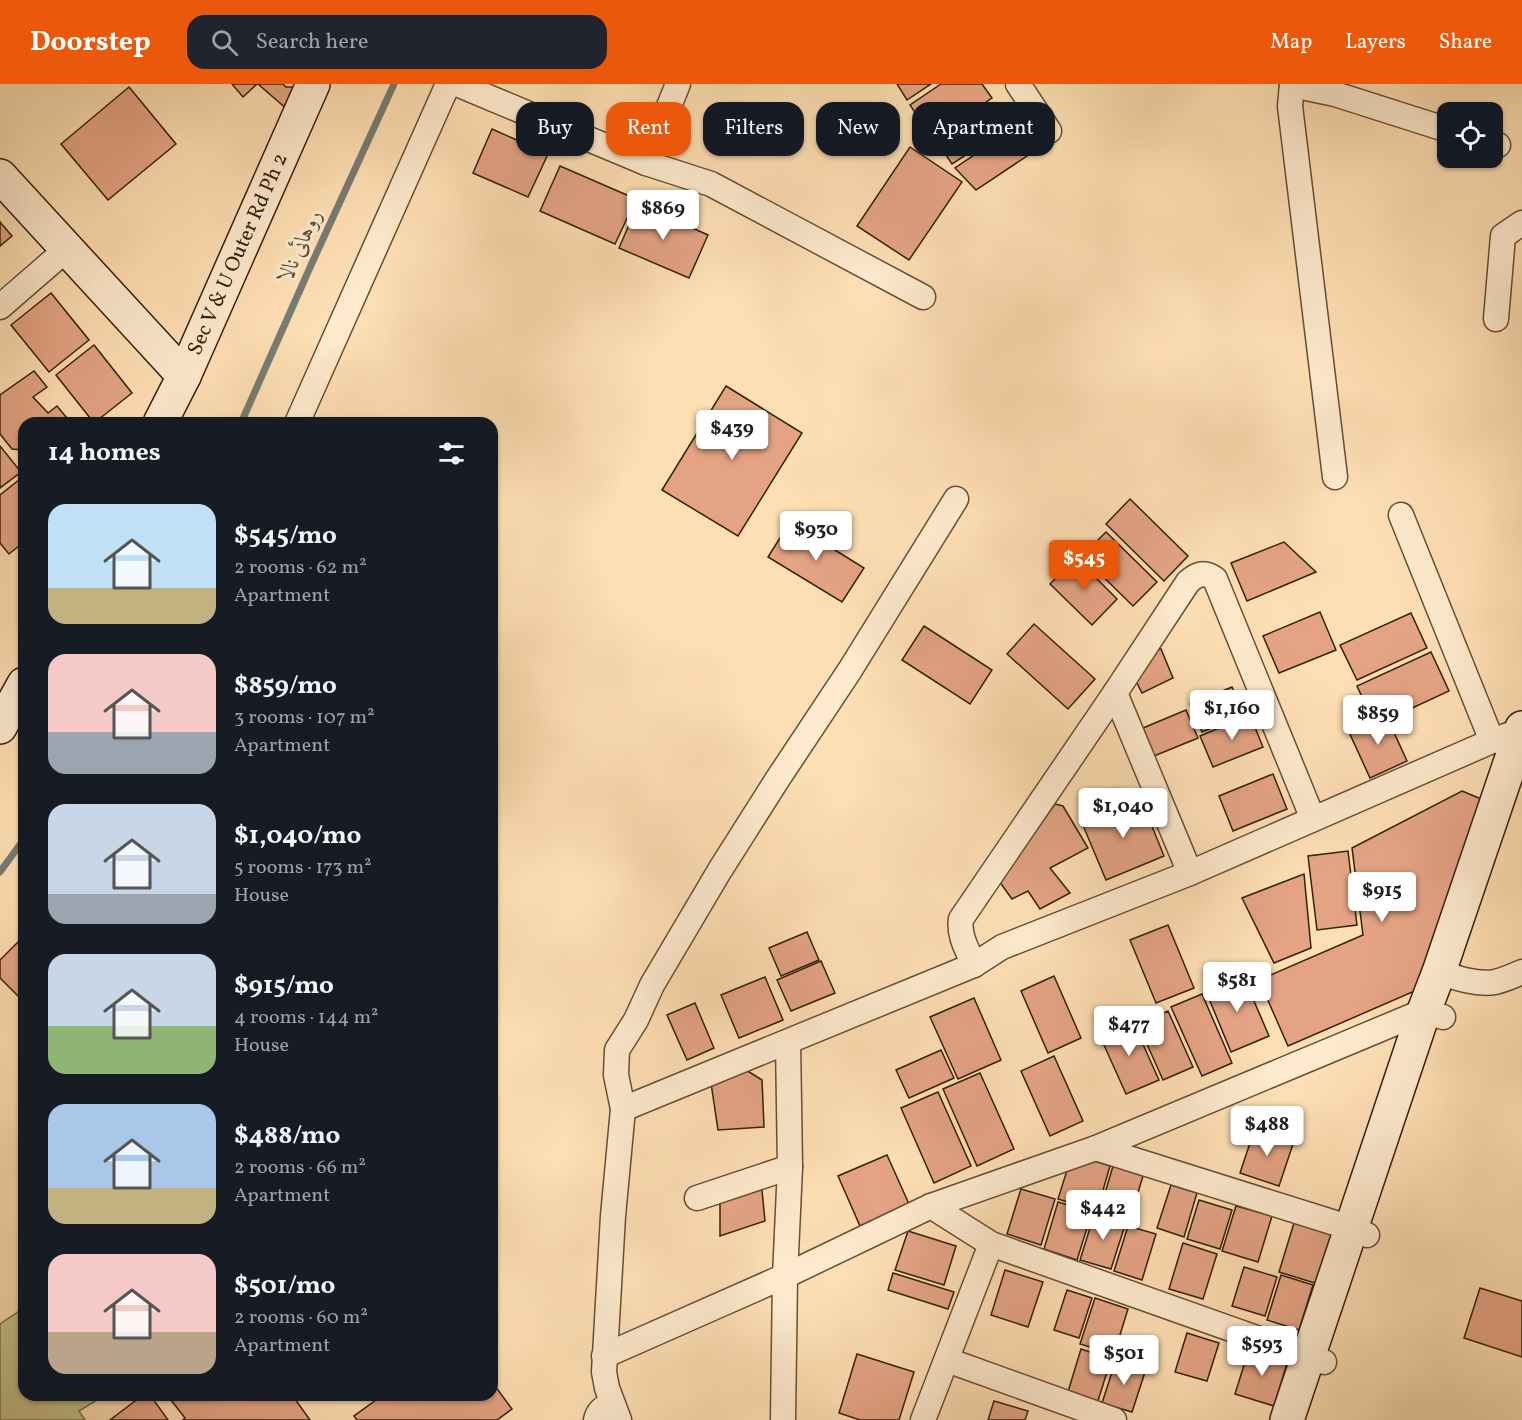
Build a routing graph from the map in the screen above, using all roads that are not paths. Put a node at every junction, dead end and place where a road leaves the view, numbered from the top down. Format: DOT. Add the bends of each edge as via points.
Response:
graph roads {
  1 [pos="313,84"];
  2 [pos="448,84"];
  3 [pos="457,84"];
  4 [pos="678,84"];
  5 [pos="1018,84"];
  6 [pos="1292,84"];
  7 [pos="1336,89"];
  8 [pos="1030,102"];
  9 [pos="1437,126"];
  10 [pos="646,163"];
  11 [pos="0,176"];
  12 [pos="1522,223"];
  13 [pos="68,248"];
  14 [pos="923,297"];
  15 [pos="0,308"];
  16 [pos="1496,319"];
  17 [pos="184,376"];
  18 [pos="163,417"];
  19 [pos="300,417"];
  20 [pos="1335,477"];
  21 [pos="956,500"];
  22 [pos="1401,515"];
  23 [pos="1115,693"];
  24 [pos="18,695"];
  25 [pos="0,728"];
  26 [pos="1514,732"];
  27 [pos="1522,779"];
  28 [pos="1313,819"];
  29 [pos="1190,873"];
  30 [pos="974,965"];
  31 [pos="1522,972"];
  32 [pos="1447,974"];
  33 [pos="1434,1014"];
  34 [pos="788,1042"];
  35 [pos="623,1110"];
  36 [pos="1096,1148"];
  37 [pos="790,1167"];
  38 [pos="697,1198"];
  39 [pos="931,1206"];
  40 [pos="1359,1232"];
  41 [pos="991,1244"];
  42 [pos="785,1276"];
  43 [pos="604,1356"];
  44 [pos="1316,1359"];
  45 [pos="947,1360"];
  46 [pos="609,1415"];
  47 [pos="783,1420"];
  48 [pos="923,1420"];
  49 [pos="1114,1420"];
  50 [pos="1287,1420"];
  51 [pos="1306,1420"];
  1 -- 17 [label="street, Sec V & U Outer Rd Ph 2"];
  2 -- 19 [label="street"];
  3 -- 10 [label="street"];
  4 -- 10 [label="street"];
  5 -- 8 [label="street"];
  6 -- 7 [label="street"];
  6 -- 20 [label="street" via="1290,106"];
  7 -- 9 [label="street"];
  10 -- 14 [label="street" via="711,184"];
  11 -- 13 [label="street"];
  12 -- 16 [label="street" via="1503,236"];
  13 -- 15 [label="street"];
  13 -- 17 [label="street"];
  17 -- 18 [label="street, Sec V & U Outer Rd Ph 2"];
  21 -- 35 [label="street" via="720,870 652,985 617,1050 616,1075"];
  22 -- 26 [label="street"];
  23 -- 28 [label="street" via="1188,582 1196,575 1209,575 1215,579"];
  23 -- 29 [label="street"];
  23 -- 30 [label="street" via="961,919 961,934"];
  24 -- 25 [label="street"];
  26 -- 28 [label="street"];
  26 -- 32 [label="street"];
  27 -- 32 [label="street"];
  28 -- 29 [label="street"];
  29 -- 30 [label="street" via="1002,946"];
  30 -- 34 [label="street"];
  31 -- 32 [label="street" via="1494,982"];
  32 -- 33 [label="street"];
  33 -- 36 [label="street"];
  33 -- 40 [label="street"];
  34 -- 35 [label="street"];
  34 -- 37 [label="street"];
  35 -- 43 [label="street"];
  36 -- 39 [label="street"];
  36 -- 40 [label="street"];
  37 -- 38 [label="street"];
  37 -- 42 [label="street"];
  39 -- 41 [label="street"];
  39 -- 42 [label="street"];
  40 -- 44 [label="street"];
  41 -- 44 [label="street"];
  41 -- 45 [label="street"];
  42 -- 43 [label="street"];
  42 -- 47 [label="street"];
  43 -- 46 [label="street"];
  44 -- 50 [label="street"];
  44 -- 51 [label="street"];
  45 -- 48 [label="street"];
  45 -- 49 [label="street"];
}
